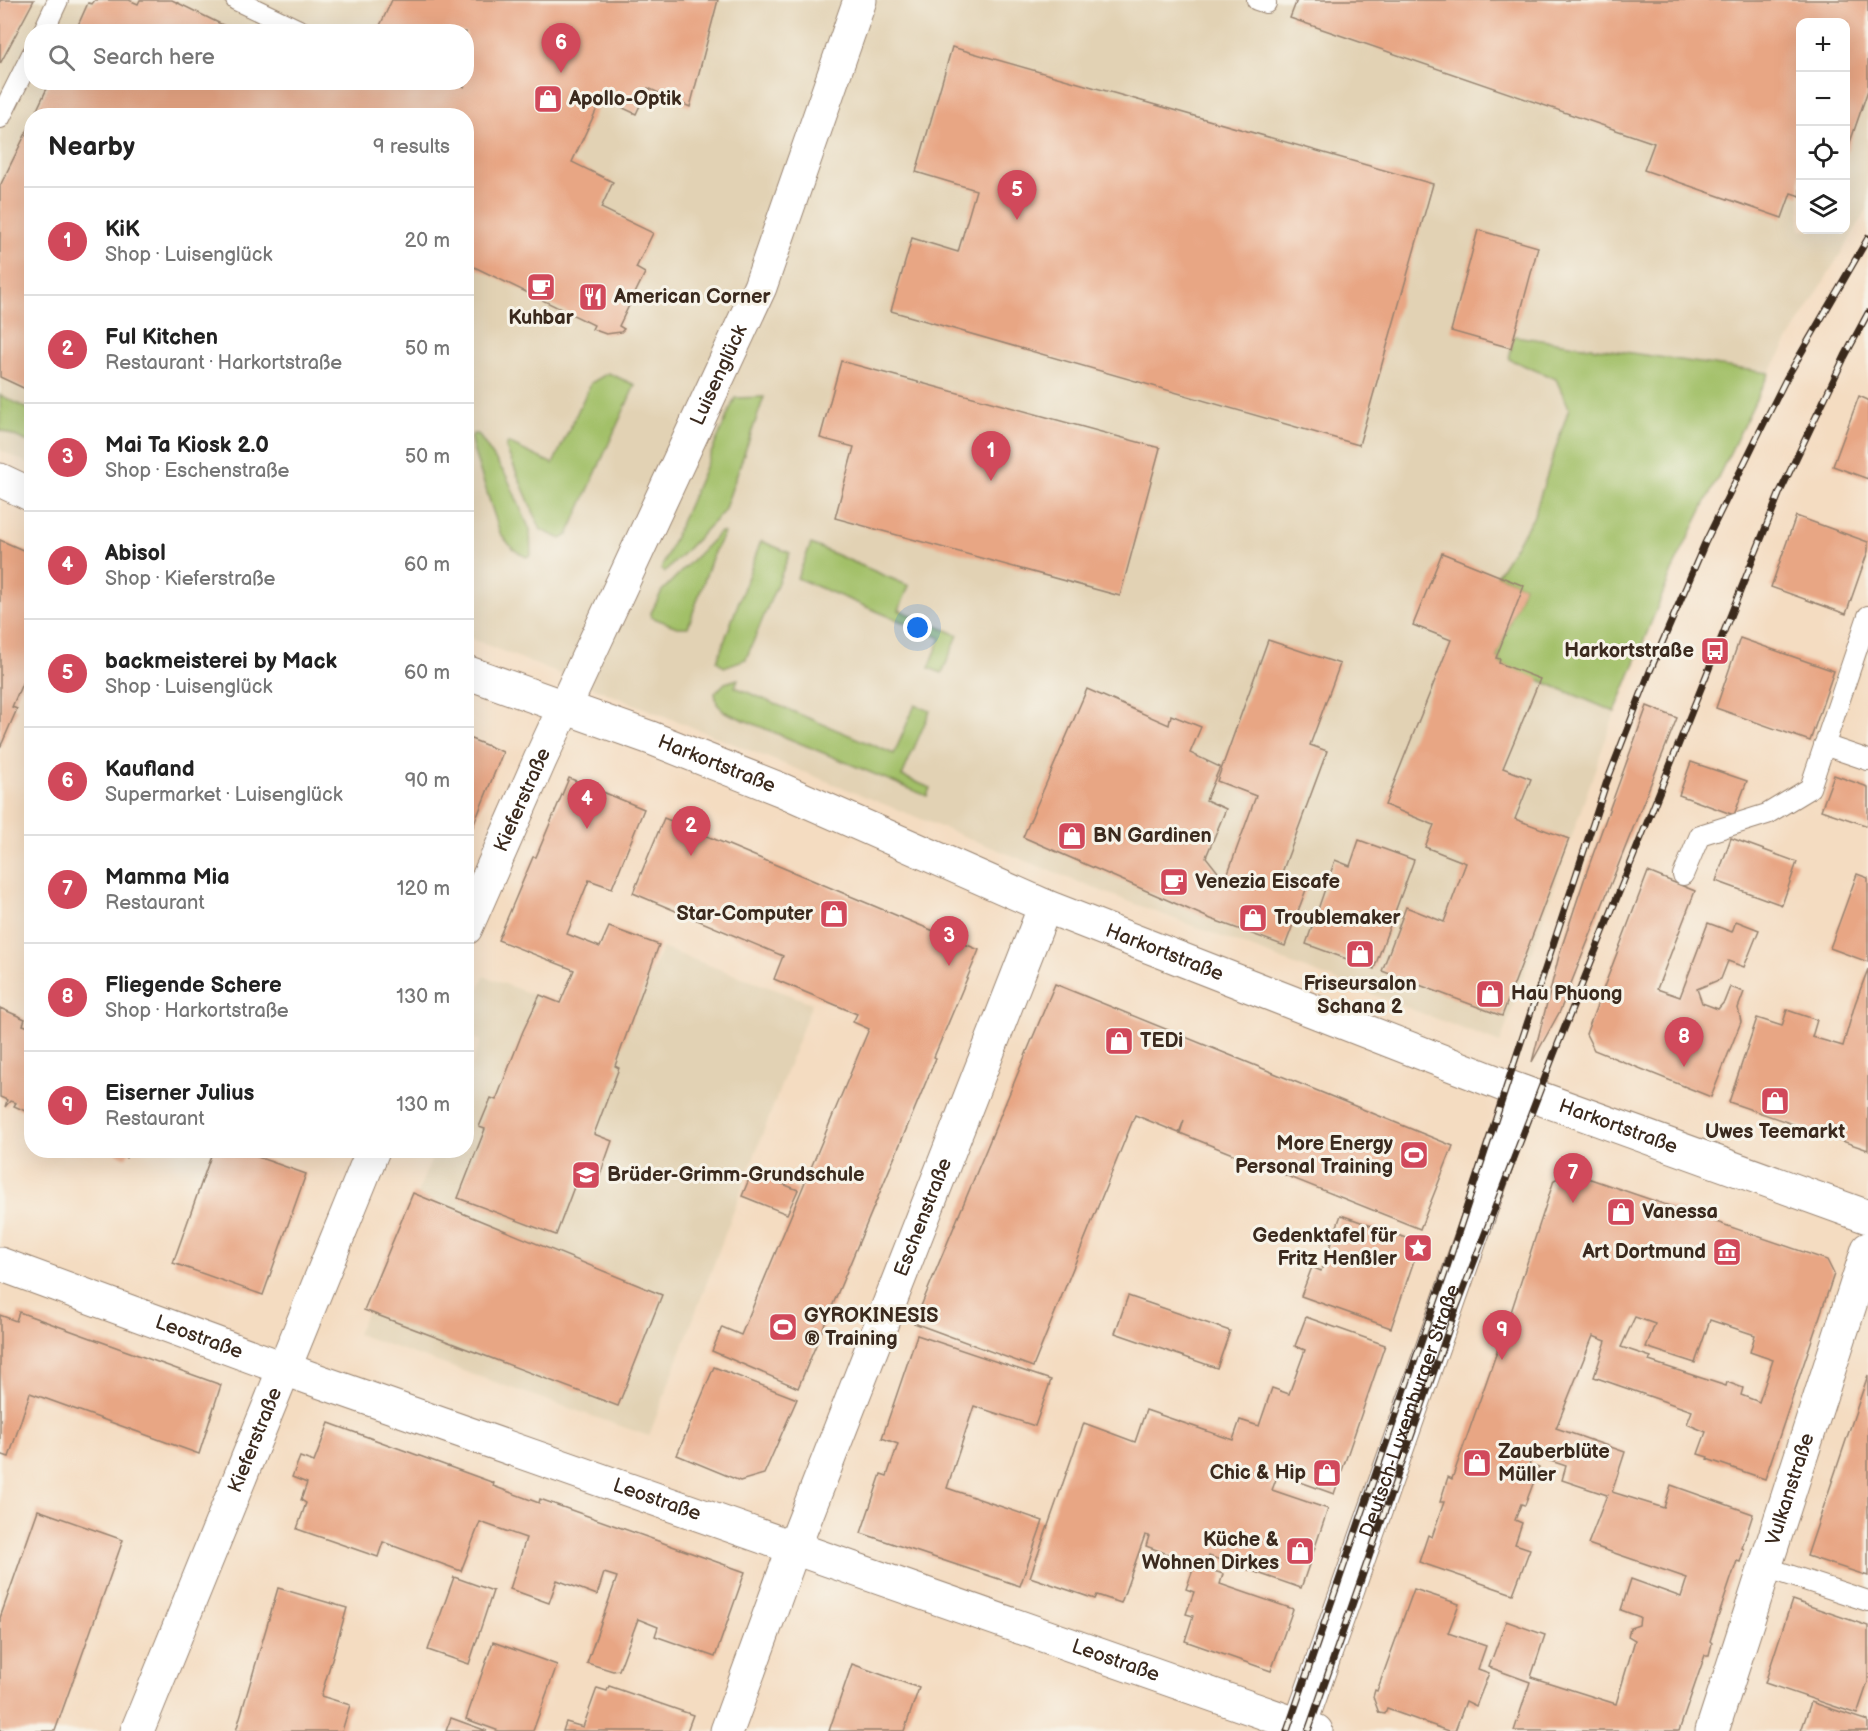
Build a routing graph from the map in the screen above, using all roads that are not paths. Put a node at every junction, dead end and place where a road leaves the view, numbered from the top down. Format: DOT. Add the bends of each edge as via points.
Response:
graph roads {
  1 [pos="58,0"];
  2 [pos="236,0"];
  3 [pos="860,0"];
  4 [pos="47,24"];
  5 [pos="286,24"];
  6 [pos="24,70"];
  7 [pos="0,118"];
  8 [pos="0,480"];
  9 [pos="24,491"];
  10 [pos="1868,616"];
  11 [pos="474,675"];
  12 [pos="566,707"];
  13 [pos="1824,745"];
  14 [pos="1868,760"];
  15 [pos="1683,875"];
  16 [pos="1045,906"];
  17 [pos="474,910"];
  18 [pos="1522,1092"];
  19 [pos="370,1158"];
  20 [pos="1868,1217"];
  21 [pos="1868,1249"];
  22 [pos="0,1264"];
  23 [pos="284,1367"];
  24 [pos="794,1547"];
  25 [pos="1765,1567"];
  26 [pos="1868,1601"];
  27 [pos="1305,1729"];
  28 [pos="137,1731"];
  29 [pos="727,1731"];
  30 [pos="1712,1731"];
  1 -- 4 [label="lane"];
  2 -- 5 [label="lane"];
  3 -- 12 [label="street, Luisenglück" via="760,287"];
  6 -- 7 [label="lane"];
  8 -- 9 [label="street"];
  10 -- 13 [label="lane"];
  11 -- 12 [label="street, Harkortstraße"];
  12 -- 16 [label="street, Harkortstraße" via="782,790"];
  12 -- 17 [label="street, Kieferstraße"];
  13 -- 14 [label="lane"];
  13 -- 15 [label="lane" via="1810,788 1767,813 1700,835"];
  16 -- 18 [label="street, Harkortstraße"];
  16 -- 24 [label="street, Eschenstraße"];
  18 -- 20 [label="street, Harkortstraße"];
  18 -- 27 [label="street, Deutsch-Luxemburger Straße"];
  19 -- 23 [label="street, Kieferstraße"];
  21 -- 25 [label="street, Vulkanstraße"];
  22 -- 23 [label="street, Leostraße"];
  23 -- 24 [label="street, Leostraße"];
  23 -- 28 [label="street, Kieferstraße"];
  24 -- 27 [label="street, Leostraße"];
  24 -- 29 [label="street, Eschenstraße"];
  25 -- 26 [label="lane"];
  25 -- 30 [label="street, Vulkanstraße"];
}
